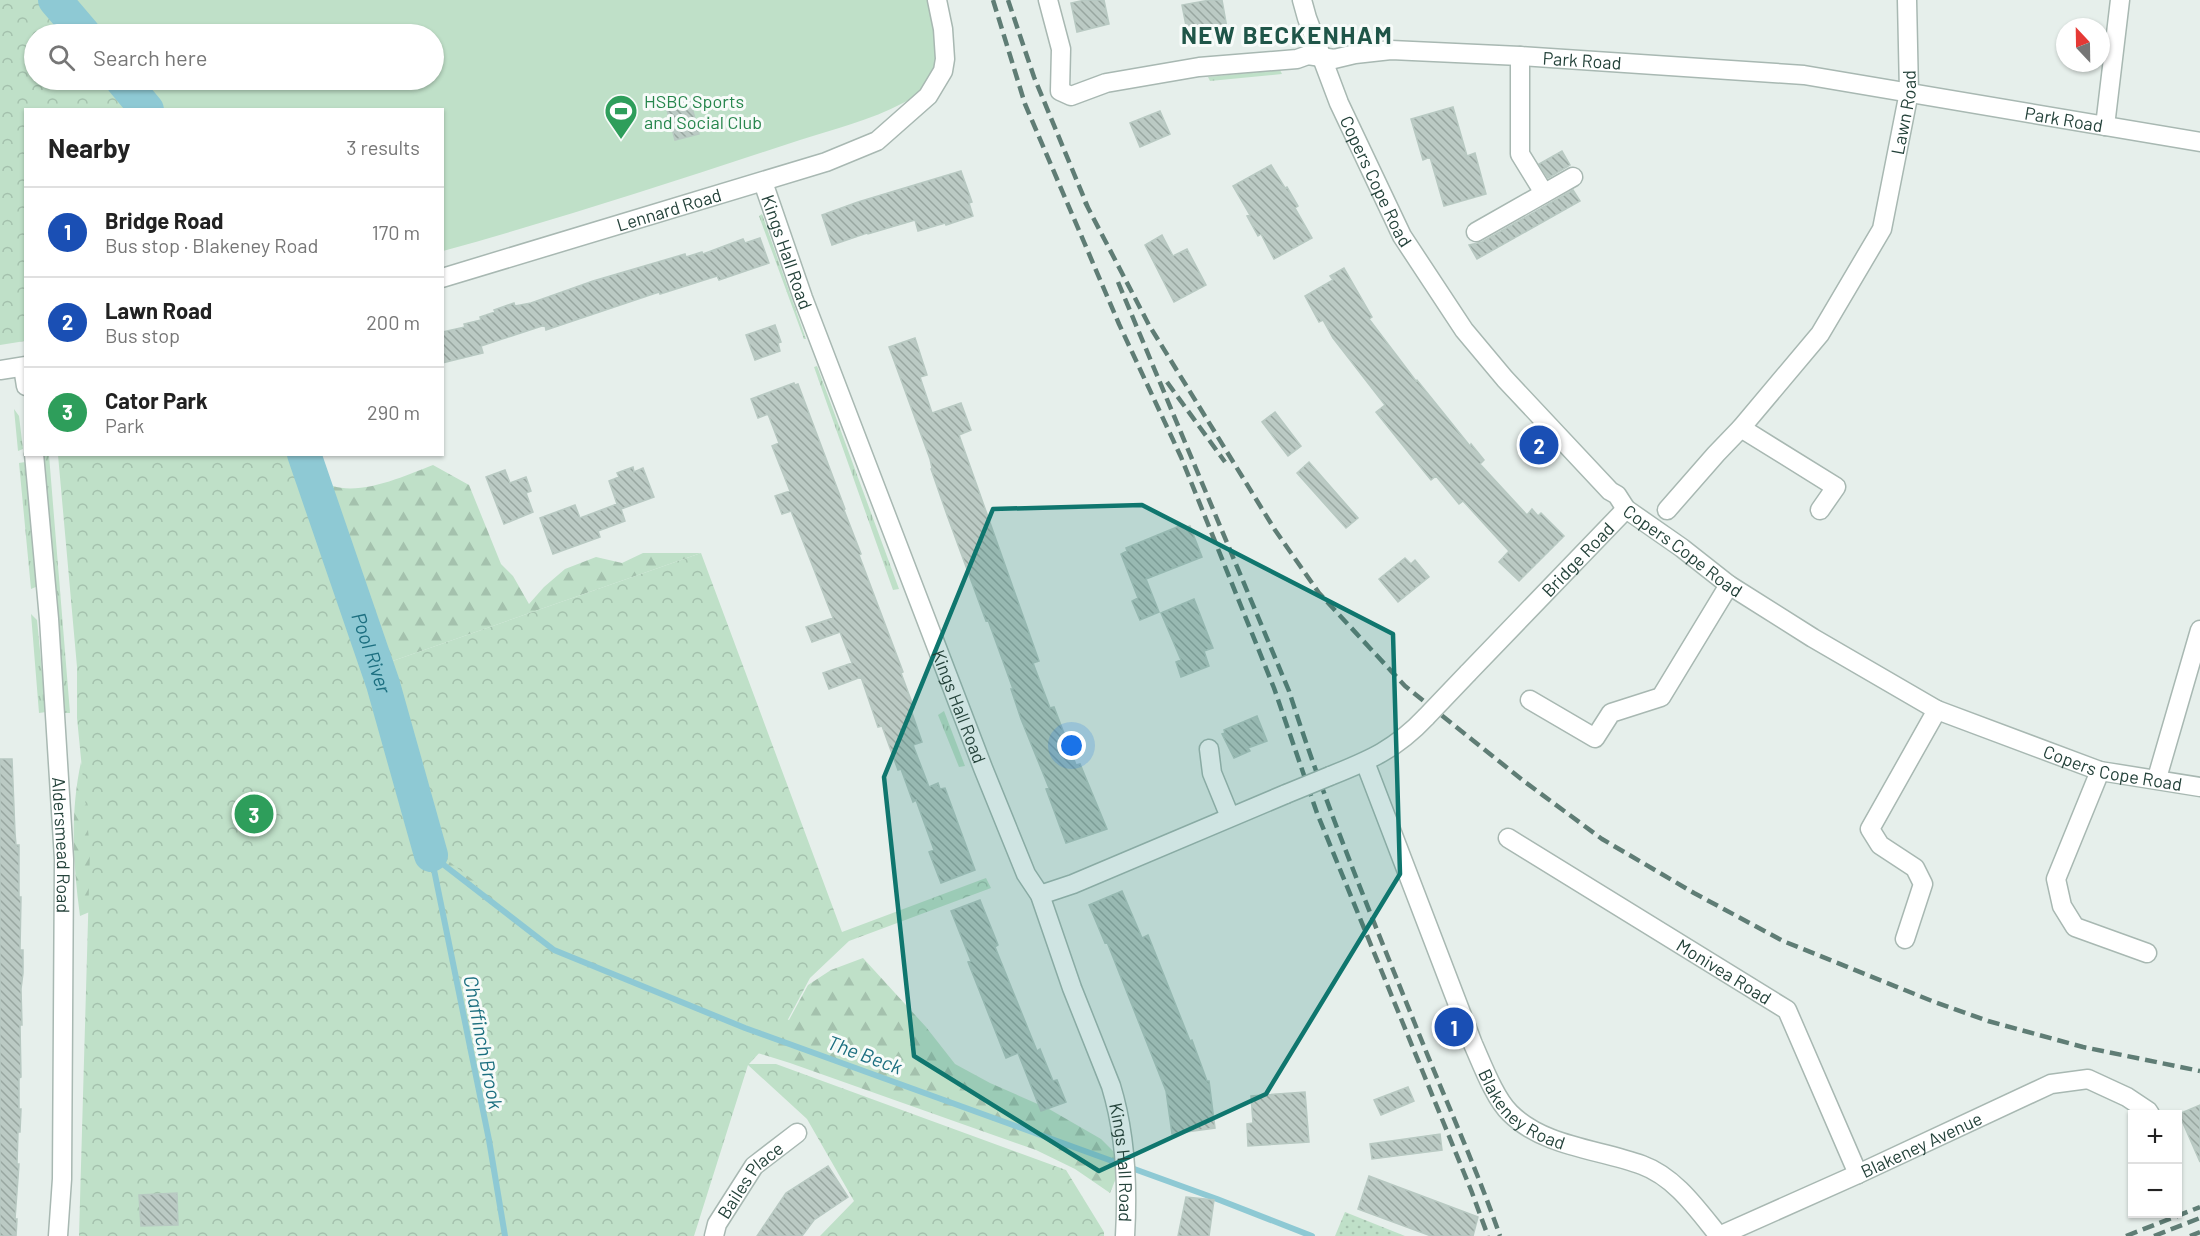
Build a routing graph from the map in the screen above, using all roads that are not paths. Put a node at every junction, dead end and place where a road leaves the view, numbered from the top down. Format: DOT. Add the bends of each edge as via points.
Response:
graph roads {
  1 [pos="937,0"];
  2 [pos="1048,0"];
  3 [pos="1302,0"];
  4 [pos="1907,0"];
  5 [pos="2120,0"];
  6 [pos="1321,56"];
  7 [pos="1520,56"];
  8 [pos="1909,92"];
  9 [pos="2105,126"];
  10 [pos="2200,142"];
  11 [pos="1573,177"];
  12 [pos="763,182"];
  13 [pos="1544,194"];
  14 [pos="1476,232"];
  15 [pos="444,277"];
  16 [pos="24,366"];
  17 [pos="0,370"];
  18 [pos="1741,428"];
  19 [pos="34,456"];
  20 [pos="1626,509"];
  21 [pos="1667,510"];
  22 [pos="1820,510"];
  23 [pos="1729,585"];
  24 [pos="2200,630"];
  25 [pos="1530,700"];
  26 [pos="1937,710"];
  27 [pos="1209,750"];
  28 [pos="1365,762"];
  29 [pos="2100,771"];
  30 [pos="2157,778"];
  31 [pos="2200,787"];
  32 [pos="1230,817"];
  33 [pos="1508,838"];
  34 [pos="1040,895"];
  35 [pos="1905,939"];
  36 [pos="2147,953"];
  37 [pos="2146,1110"];
  38 [pos="797,1133"];
  39 [pos="1858,1174"];
  40 [pos="58,1236"];
  41 [pos="714,1236"];
  42 [pos="1125,1236"];
  43 [pos="1719,1236"];
  1 -- 12 [label="street, Lennard Road" via="945,45 943,71 928,96 877,141"];
  2 -- 6 [label="street, Park Road" via="1061,49 1060,92 1071,96 1106,82 1199,67"];
  3 -- 6 [label="street, Copers Cope Road"];
  4 -- 8 [label="street, Lawn Road"];
  5 -- 9 [label="street"];
  6 -- 7 [label="street, Park Road" via="1334,59 1391,50"];
  6 -- 20 [label="street, Copers Cope Road" via="1353,136 1402,236 1464,330 1504,379 1617,495"];
  7 -- 8 [label="street, Park Road" via="1804,75"];
  7 -- 13 [label="street" via="1520,154"];
  8 -- 9 [label="street, Park Road"];
  8 -- 18 [label="street, Lawn Road" via="1882,229 1820,334"];
  9 -- 10 [label="street, Park Road"];
  11 -- 13 [label="street"];
  12 -- 15 [label="street, Lennard Road"];
  12 -- 34 [label="street, Kings Hall Road" via="803,298 983,768 1026,873"];
  13 -- 14 [label="street"];
  16 -- 17 [label="street"];
  18 -- 21 [label="street, Lawn Road"];
  18 -- 22 [label="street" via="1836,487"];
  19 -- 40 [label="street, Aldersmead Road" via="64,859 62,1179"];
  20 -- 23 [label="street, Copers Cope Road"];
  20 -- 28 [label="street, Bridge Road, bridge" via="1426,717 1402,740"];
  23 -- 25 [label="street" via="1660,697 1611,713 1595,738"];
  23 -- 26 [label="street, Copers Cope Road"];
  24 -- 30 [label="street"];
  26 -- 29 [label="street, Copers Cope Road"];
  26 -- 35 [label="street" via="1870,829 1880,845 1916,868 1923,884"];
  27 -- 32 [label="street" via="1212,773"];
  28 -- 32 [label="street, Bridge Road, bridge"];
  28 -- 43 [label="street, Blakeney Road" via="1473,1044 1509,1113 1541,1135 1644,1166 1680,1189"];
  29 -- 30 [label="street, Copers Cope Road"];
  29 -- 36 [label="street" via="2056,879 2062,906 2075,927"];
  30 -- 31 [label="street, Copers Cope Road"];
  32 -- 34 [label="street, Bridge Road"];
  33 -- 39 [label="street, Monivea Road" via="1787,1010"];
  34 -- 42 [label="street, Kings Hall Road" via="1115,1102 1128,1194"];
  37 -- 39 [label="street, Blakeney Avenue" via="2088,1079 2050,1084"];
  38 -- 41 [label="street, Bailes Place" via="754,1166 717,1224"];
  39 -- 43 [label="street, Blakeney Avenue"];
}
